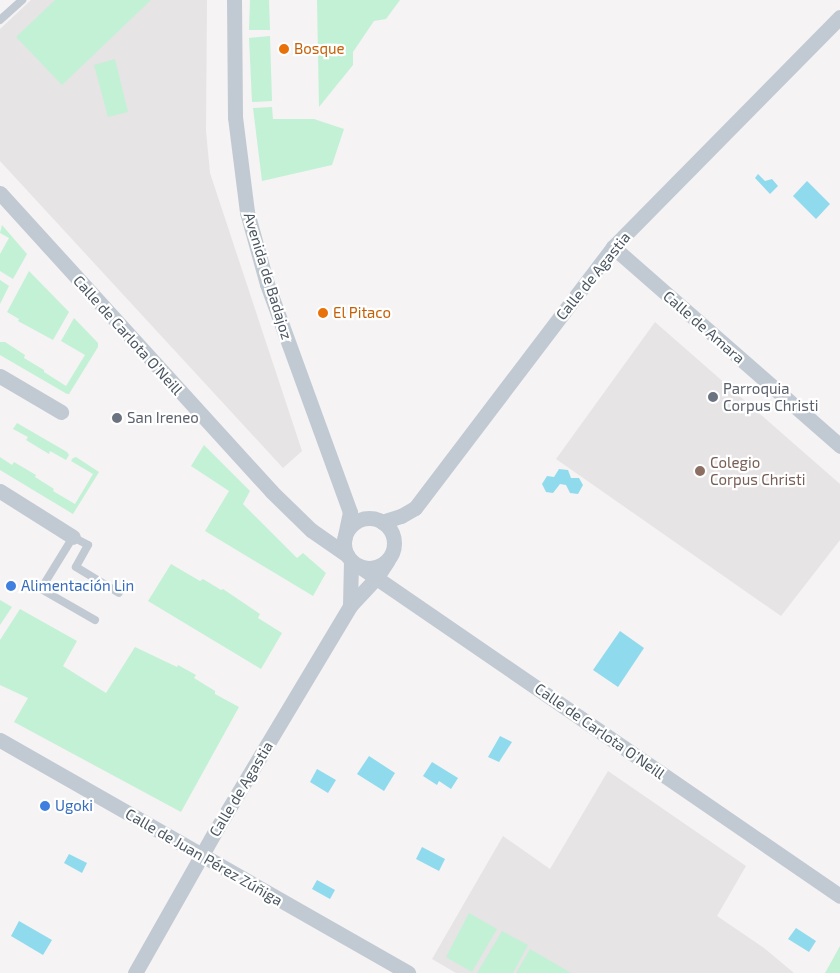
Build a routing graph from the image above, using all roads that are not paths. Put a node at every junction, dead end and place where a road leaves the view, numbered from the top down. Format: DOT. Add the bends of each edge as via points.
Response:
graph roads {
  1 [pos="22,0"];
  2 [pos="234,0"];
  3 [pos="840,17"];
  4 [pos="0,20"];
  5 [pos="0,193"];
  6 [pos="613,247"];
  7 [pos="0,376"];
  8 [pos="61,412"];
  9 [pos="840,446"];
  10 [pos="0,491"];
  11 [pos="356,516"];
  12 [pos="382,522"];
  13 [pos="74,537"];
  14 [pos="350,556"];
  15 [pos="388,560"];
  16 [pos="377,577"];
  17 [pos="119,593"];
  18 [pos="350,606"];
  19 [pos="95,620"];
  20 [pos="0,740"];
  21 [pos="201,855"];
  22 [pos="840,896"];
  23 [pos="135,973"];
  24 [pos="408,973"];
  1 -- 4 [label="lane"];
  2 -- 11 [label="street, Avenida de Badajoz" via="235,117 247,212 267,284"];
  3 -- 6 [label="street, Calle de Agastia"];
  5 -- 14 [label="street, Calle de Carlota O’Neill" via="272,490 311,530"];
  6 -- 9 [label="street, Calle de Amara"];
  6 -- 12 [label="street, Calle de Agastia" via="415,508"];
  7 -- 8 [label="street"];
  10 -- 13 [label="street"];
  11 -- 12 [label="street"];
  11 -- 14 [label="street" via="349,528"];
  12 -- 15 [label="street" via="388,526 394,540"];
  13 -- 17 [label="lane" via="88,545 76,567"];
  13 -- 19 [label="lane" via="41,589"];
  14 -- 15 [label="street" via="375,568"];
  14 -- 16 [label="street, Calle de Carlota O’Neill"];
  14 -- 18 [label="street, Calle de Agastia"];
  15 -- 16 [label="street, Calle de Agastia"];
  16 -- 18 [label="street, Calle de Agastia"];
  16 -- 22 [label="street, Calle de Carlota O’Neill"];
  18 -- 21 [label="street, Calle de Agastia"];
  20 -- 21 [label="street, Calle de Juan Pérez Zúñiga"];
  21 -- 23 [label="street, Calle de Agastia"];
  21 -- 24 [label="street, Calle de Juan Pérez Zúñiga"];
}
